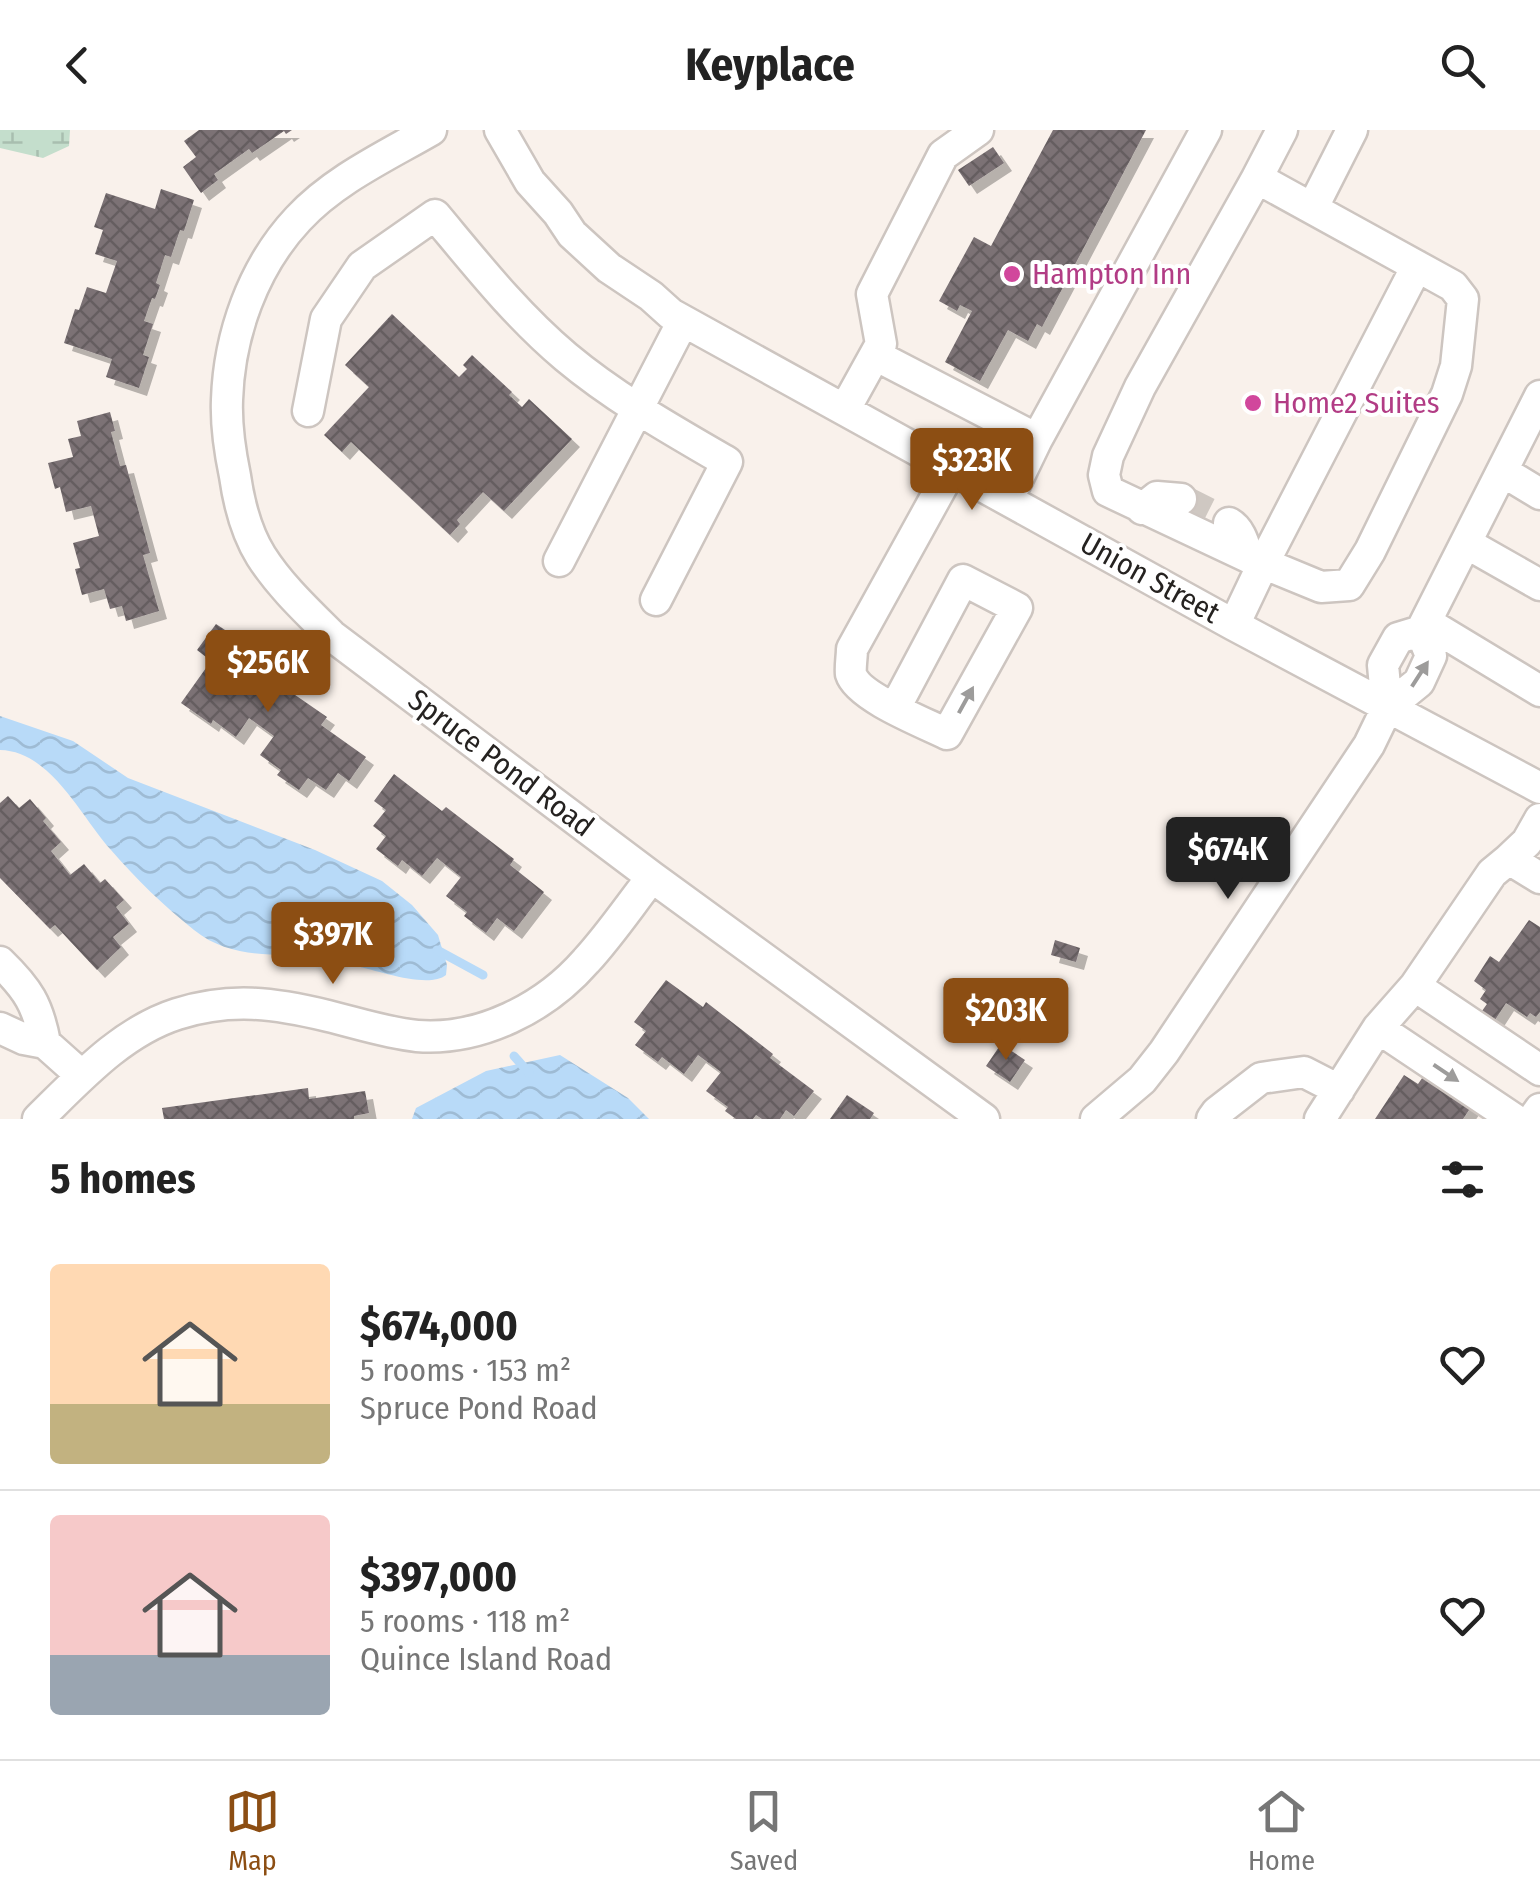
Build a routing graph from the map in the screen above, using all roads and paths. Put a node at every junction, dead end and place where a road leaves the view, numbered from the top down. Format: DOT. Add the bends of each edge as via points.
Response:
graph roads {
  1 [pos="431,130"];
  2 [pos="500,130"];
  3 [pos="978,130"];
  4 [pos="1206,130"];
  5 [pos="1282,130"];
  6 [pos="1352,130"];
  7 [pos="1257,178"];
  8 [pos="1313,207"];
  9 [pos="1417,266"];
  10 [pos="683,320"];
  11 [pos="875,355"];
  12 [pos="1540,398"];
  13 [pos="637,409"];
  14 [pos="845,409"];
  15 [pos="308,411"];
  16 [pos="1037,440"];
  17 [pos="952,468"];
  18 [pos="1502,471"];
  19 [pos="1540,494"];
  20 [pos="1008,499"];
  21 [pos="1181,499"];
  22 [pos="1142,508"];
  23 [pos="1229,522"];
  24 [pos="1466,543"];
  25 [pos="1256,561"];
  26 [pos="559,562"];
  27 [pos="1540,585"];
  28 [pos="656,600"];
  29 [pos="1234,625"];
  30 [pos="1424,627"];
  31 [pos="1540,692"];
  32 [pos="895,708"];
  33 [pos="1387,708"];
  34 [pos="1540,788"];
  35 [pos="1540,819"];
  36 [pos="1509,859"];
  37 [pos="652,876"];
  38 [pos="1540,878"];
  39 [pos="0,962"];
  40 [pos="1416,986"];
  41 [pos="0,1028"];
  42 [pos="1378,1028"];
  43 [pos="45,1044"];
  44 [pos="1540,1070"];
  45 [pos="82,1076"];
  46 [pos="1338,1090"];
  47 [pos="1533,1115"];
  48 [pos="38,1119"];
  49 [pos="984,1119"];
  50 [pos="1096,1119"];
  51 [pos="1212,1119"];
  52 [pos="1320,1119"];
  1 -- 37 [label="street, Spruce Pond Road" via="324,196 260,269 230,360 226,403 239,502 260,554 332,636"];
  2 -- 10 [label="street, Union Street" via="572,234"];
  3 -- 11 [label="street" via="942,154 872,294 881,344"];
  4 -- 16 [label="street"];
  5 -- 7 [label="street"];
  6 -- 8 [label="street"];
  7 -- 8 [label="street"];
  7 -- 22 [label="street" via="1108,456 1108,491"];
  8 -- 9 [label="street"];
  9 -- 25 [label="street"];
  9 -- 25 [label="street" via="1463,299 1456,366 1370,551 1349,585 1333,588"];
  10 -- 13 [label="street"];
  10 -- 14 [label="street, Union Street"];
  11 -- 14 [label="street"];
  11 -- 16 [label="street"];
  12 -- 18 [label="street"];
  13 -- 15 [label="street" via="566,356 435,215 362,266 326,319"];
  13 -- 26 [label="street"];
  13 -- 28 [label="street" via="727,462"];
  14 -- 17 [label="street, Union Street"];
  16 -- 20 [label="street"];
  17 -- 20 [label="street, Union Street"];
  17 -- 32 [label="street" via="852,650 852,674 864,692"];
  18 -- 19 [label="street"];
  18 -- 24 [label="street"];
  20 -- 29 [label="street, Union Street"];
  21 -- 22 [label="street" via="1156,497"];
  22 -- 25 [label="street"];
  23 -- 25 [label="street"];
  24 -- 27 [label="street"];
  24 -- 30 [label="street"];
  25 -- 29 [label="street"];
  29 -- 33 [label="street, Union Street"];
  30 -- 31 [label="street"];
  30 -- 33 [label="street" via="1398,638 1382,665"];
  32 -- 32 [label="street, one-way" via="947,734 1017,608 964,580"];
  33 -- 34 [label="street, Union Street"];
  33 -- 50 [label="street" via="1369,745 1164,1052"];
  35 -- 36 [label="street"];
  36 -- 38 [label="street"];
  36 -- 40 [label="street" via="1492,873"];
  37 -- 45 [label="street" via="563,983 483,1029 413,1036 277,1005 225,1004 154,1023"];
  37 -- 49 [label="street, Spruce Pond Road"];
  39 -- 43 [label="street" via="36,1005"];
  40 -- 42 [label="street"];
  40 -- 44 [label="street"];
  41 -- 43 [label="street"];
  42 -- 46 [label="street"];
  42 -- 47 [label="street, one-way"];
  43 -- 45 [label="street"];
  45 -- 48 [label="street"];
  46 -- 51 [label="street" via="1304,1072 1261,1078"];
  46 -- 52 [label="street"];
}
